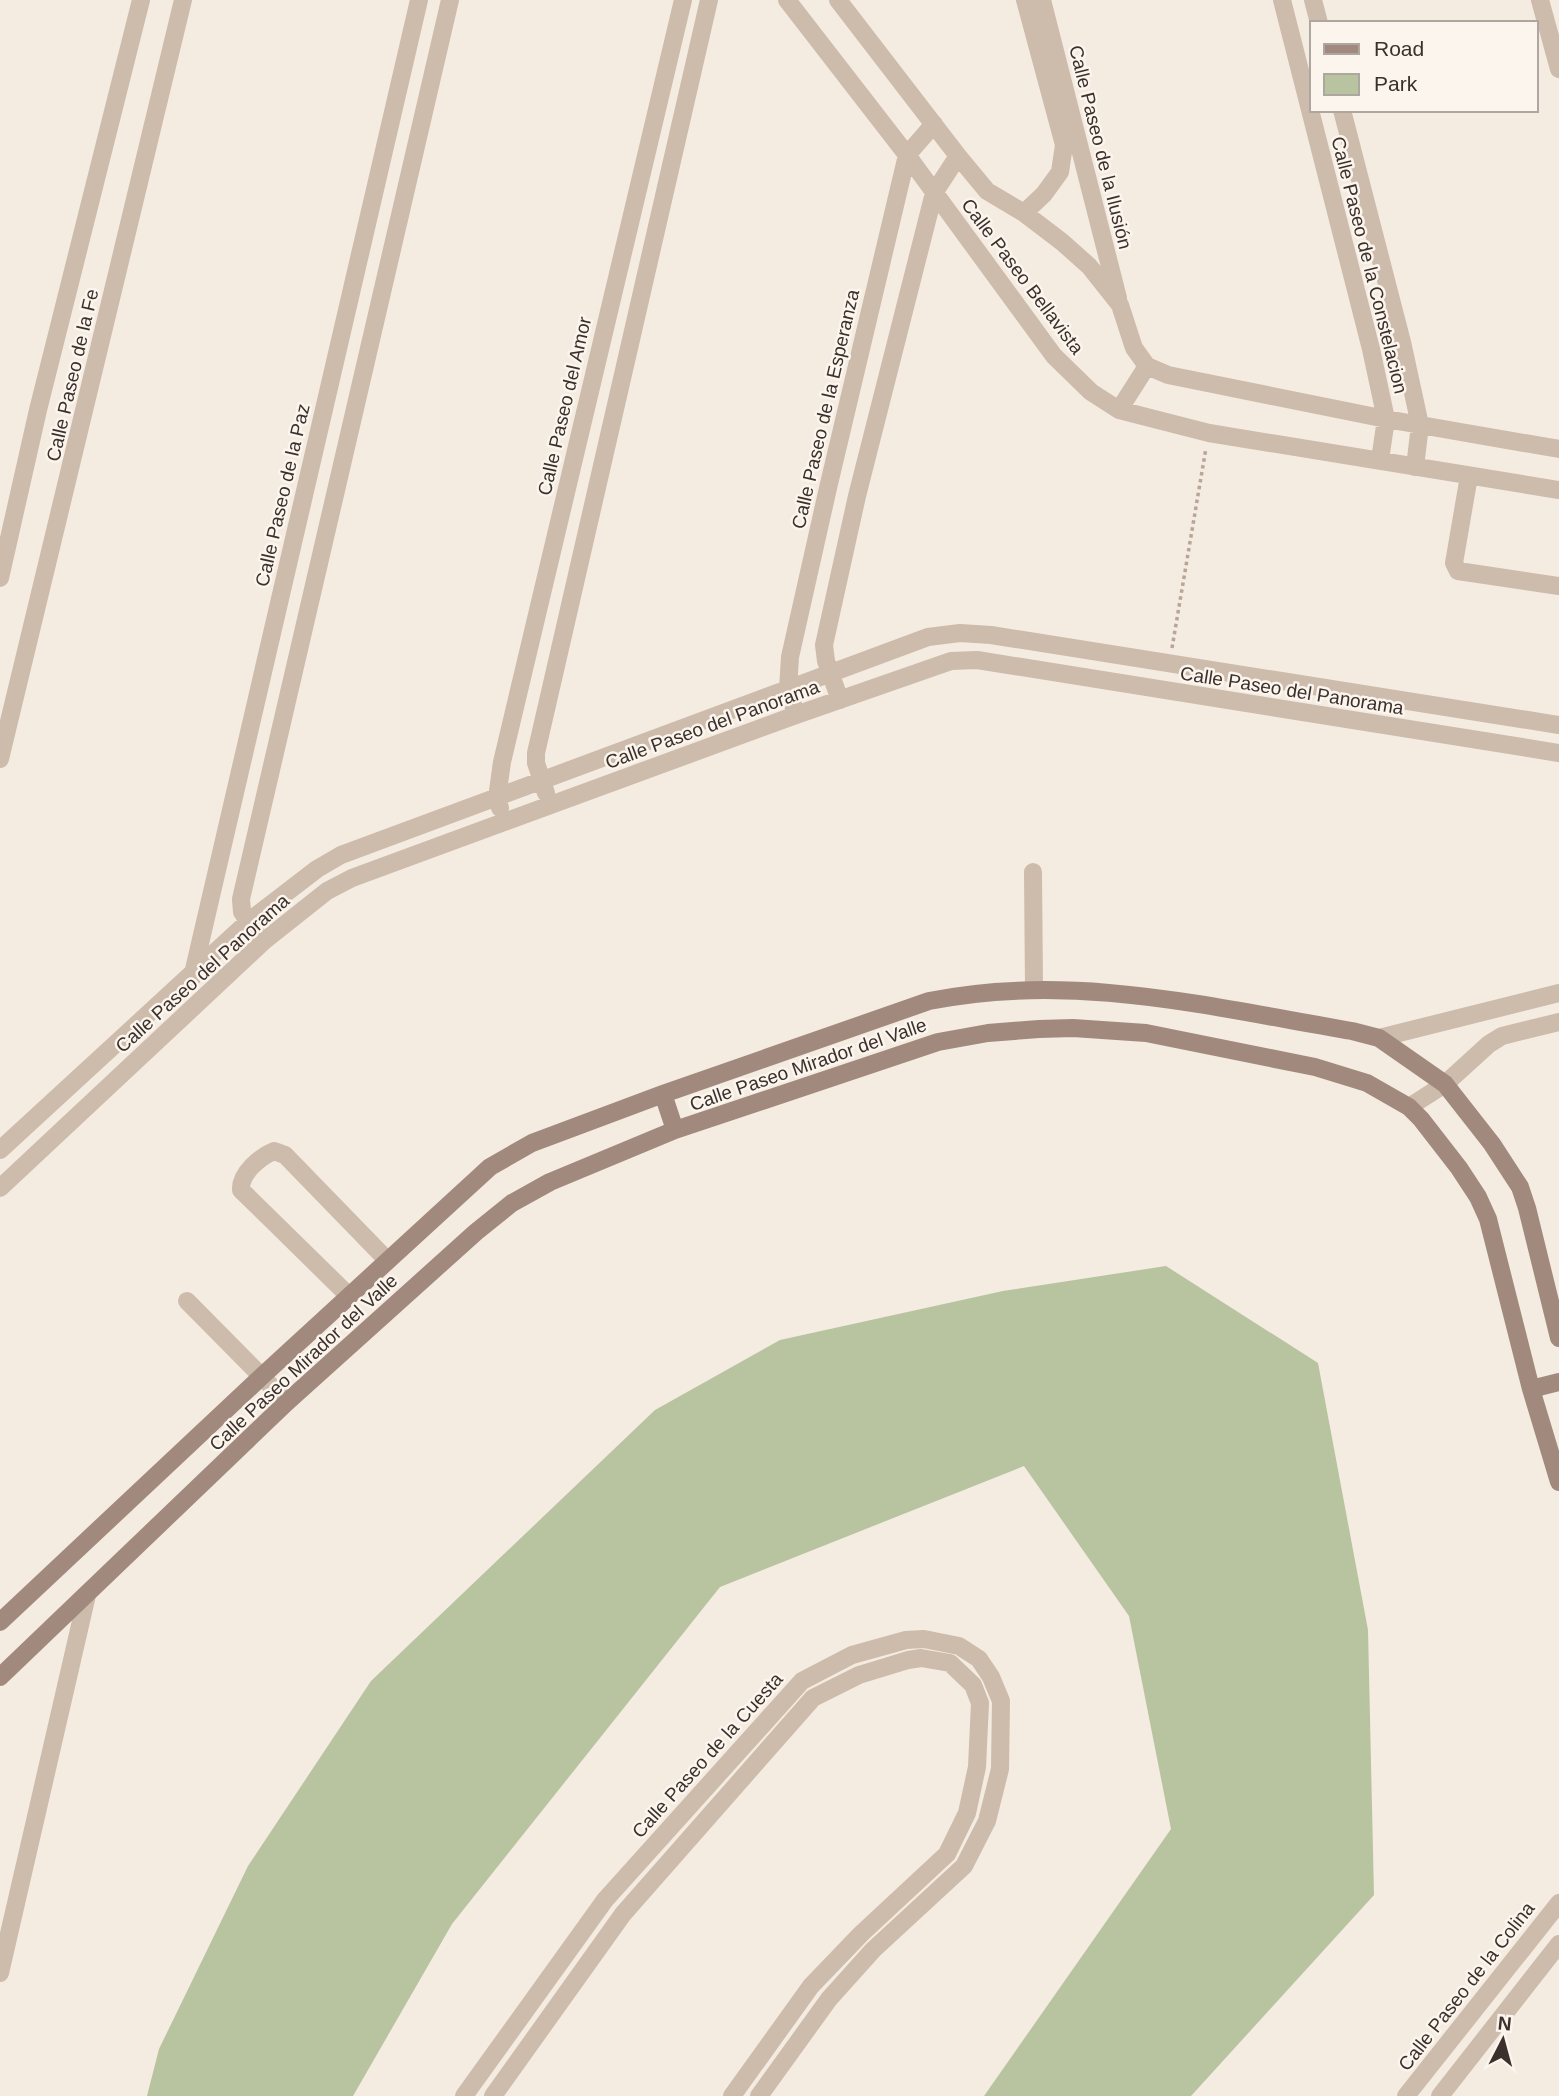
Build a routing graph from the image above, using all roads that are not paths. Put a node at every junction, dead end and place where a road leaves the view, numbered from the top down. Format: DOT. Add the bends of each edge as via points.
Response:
graph roads {
  1 [pos="141,0"];
  2 [pos="183,0"];
  3 [pos="419,0"];
  4 [pos="450,0"];
  5 [pos="682,0"];
  6 [pos="709,0"];
  7 [pos="787,0"];
  8 [pos="838,0"];
  9 [pos="1026,0"];
  10 [pos="1042,0"];
  11 [pos="1282,0"];
  12 [pos="1313,0"];
  13 [pos="1540,0"];
  14 [pos="1318,21"];
  15 [pos="1559,69"];
  16 [pos="1310,110"];
  17 [pos="1311,112"];
  18 [pos="1343,112"];
  19 [pos="934,124"];
  20 [pos="907,155"];
  21 [pos="957,156"];
  22 [pos="933,193"];
  23 [pos="1024,213"];
  24 [pos="1120,305"];
  25 [pos="1147,366"];
  26 [pos="1119,410"];
  27 [pos="1386,419"];
  28 [pos="1420,425"];
  29 [pos="1559,449"];
  30 [pos="1380,460"];
  31 [pos="1415,467"];
  32 [pos="1469,476"];
  33 [pos="1559,490"];
  34 [pos="0,578"];
  35 [pos="1559,586"];
  36 [pos="830,675"];
  37 [pos="788,689"];
  38 [pos="840,700"];
  39 [pos="796,715"];
  40 [pos="1559,725"];
  41 [pos="1559,753"];
  42 [pos="0,759"];
  43 [pos="541,782"];
  44 [pos="497,798"];
  45 [pos="551,806"];
  46 [pos="503,822"];
  47 [pos="1033,872"];
  48 [pos="248,922"];
  49 [pos="264,941"];
  50 [pos="191,976"];
  51 [pos="1034,988"];
  52 [pos="1559,993"];
  53 [pos="207,995"];
  54 [pos="1559,1022"];
  55 [pos="1379,1038"];
  56 [pos="1445,1084"];
  57 [pos="663,1094"];
  58 [pos="1409,1107"];
  59 [pos="675,1130"];
  60 [pos="0,1150"];
  61 [pos="0,1188"];
  62 [pos="387,1260"];
  63 [pos="349,1296"];
  64 [pos="187,1301"];
  65 [pos="1559,1338"];
  66 [pos="261,1377"];
  67 [pos="1559,1382"];
  68 [pos="1531,1389"];
  69 [pos="287,1402"];
  70 [pos="1559,1482"];
  71 [pos="87,1595"];
  72 [pos="0,1622"];
  73 [pos="906,1640"];
  74 [pos="908,1660"];
  75 [pos="0,1677"];
  76 [pos="605,1900"];
  77 [pos="1559,1903"];
  78 [pos="624,1914"];
  79 [pos="861,1934"];
  80 [pos="1559,1944"];
  81 [pos="873,1950"];
  82 [pos="0,1973"];
  83 [pos="464,2096"];
  84 [pos="493,2096"];
  85 [pos="732,2096"];
  86 [pos="759,2096"];
  87 [pos="1406,2096"];
  88 [pos="1440,2096"];
  1 -- 34 [label="street, Calle Paseo de la Fe"];
  2 -- 42 [label="street, Calle Paseo de la Fe"];
  3 -- 50 [label="street, Calle Paseo de la Paz"];
  4 -- 48 [label="street" via="241,899"];
  5 -- 44 [label="street, Calle Paseo del Amor"];
  6 -- 43 [label="street" via="536,753"];
  7 -- 20 [label="street, Calle Paseo Bellavista"];
  8 -- 19 [label="street, Calle Paseo Bellavista"];
  9 -- 23 [label="street, Calle Paseo de la Ilusión" via="1064,145 1060,172"];
  10 -- 24 [label="street, Calle Paseo de la Ilusión"];
  11 -- 16 [label="street, Calle Paseo de la Constelacion"];
  12 -- 14 [label="street"];
  13 -- 15 [label="street"];
  17 -- 27 [label="street, Calle Paseo de la Constelacion"];
  18 -- 28 [label="street, Calle Paseo de la Constelacion"];
  19 -- 20 [label="street, Calle Paseo de la Esperanza"];
  19 -- 21 [label="street, Calle Paseo Bellavista"];
  20 -- 22 [label="street, Calle Paseo Bellavista"];
  20 -- 37 [label="street, Calle Paseo de la Esperanza" via="803,596"];
  21 -- 22 [label="street"];
  21 -- 23 [label="street, Calle Paseo Bellavista" via="987,191"];
  22 -- 26 [label="street, Calle Paseo Bellavista" via="1054,356 1091,392"];
  22 -- 36 [label="street" via="824,645"];
  23 -- 24 [label="street, Calle Paseo Bellavista" via="1089,266"];
  24 -- 25 [label="street, Calle Paseo Bellavista" via="1134,348"];
  25 -- 26 [label="street"];
  25 -- 27 [label="street" via="1168,375"];
  26 -- 30 [label="street, Calle Paseo Bellavista" via="1209,433"];
  27 -- 28 [label="street"];
  27 -- 30 [label="street, Calle Paseo de la Constelacion"];
  28 -- 29 [label="street"];
  28 -- 31 [label="street, Calle Paseo de la Constelacion"];
  30 -- 31 [label="street, Calle Paseo Bellavista"];
  31 -- 32 [label="street, Calle Paseo Bellavista"];
  32 -- 33 [label="street, Calle Paseo Bellavista"];
  32 -- 35 [label="street" via="1454,564 1458,571"];
  36 -- 37 [label="street, Calle Paseo del Panorama"];
  36 -- 38 [label="street"];
  36 -- 40 [label="street, Calle Paseo del Panorama" via="928,637 991,635"];
  37 -- 39 [label="street, Calle Paseo de la Esperanza"];
  37 -- 43 [label="street, Calle Paseo del Panorama"];
  38 -- 39 [label="street, Calle Paseo del Panorama"];
  38 -- 41 [label="street, Calle Paseo del Panorama" via="951,662 977,660"];
  39 -- 45 [label="street, Calle Paseo del Panorama"];
  43 -- 44 [label="street, Calle Paseo del Panorama"];
  43 -- 45 [label="street"];
  44 -- 46 [label="street, Calle Paseo del Amor"];
  44 -- 48 [label="street, Calle Paseo del Panorama" via="341,855"];
  45 -- 46 [label="street, Calle Paseo del Panorama"];
  46 -- 49 [label="street, Calle Paseo del Panorama" via="352,878 327,891"];
  47 -- 51 [label="street"];
  48 -- 49 [label="street"];
  48 -- 50 [label="street, Calle Paseo del Panorama"];
  49 -- 53 [label="street, Calle Paseo del Panorama"];
  50 -- 53 [label="street"];
  50 -- 60 [label="street, Calle Paseo del Panorama"];
  51 -- 55 [label="street, Calle Paseo Mirador del Valle" via="1150,996"];
  51 -- 57 [label="street, Calle Paseo Mirador del Valle" via="929,1001"];
  52 -- 55 [label="street"];
  53 -- 61 [label="street, Calle Paseo del Panorama"];
  54 -- 56 [label="street" via="1502,1036"];
  55 -- 56 [label="street, Calle Paseo Mirador del Valle"];
  56 -- 58 [label="street"];
  56 -- 65 [label="street, Calle Paseo Mirador del Valle" via="1520,1187"];
  57 -- 59 [label="street"];
  57 -- 62 [label="street, Calle Paseo Mirador del Valle" via="531,1143 490,1167"];
  58 -- 59 [label="street, Calle Paseo Mirador del Valle" via="1367,1083 1315,1067 1146,1033 1039,1029 988,1032 938,1042"];
  58 -- 68 [label="street, Calle Paseo Mirador del Valle" via="1459,1168 1488,1219"];
  59 -- 69 [label="street, Calle Paseo Mirador del Valle" via="550,1182 512,1203"];
  62 -- 63 [label="street, Calle Paseo Mirador del Valle"];
  62 -- 63 [label="street" via="285,1155 266,1154 251,1168 241,1190"];
  63 -- 66 [label="street, Calle Paseo Mirador del Valle"];
  64 -- 66 [label="street"];
  66 -- 69 [label="street"];
  66 -- 72 [label="street, Calle Paseo Mirador del Valle"];
  67 -- 68 [label="street"];
  68 -- 70 [label="street, Calle Paseo Mirador del Valle"];
  69 -- 71 [label="street, Calle Paseo Mirador del Valle"];
  71 -- 75 [label="street, Calle Paseo Mirador del Valle"];
  71 -- 82 [label="street"];
  73 -- 74 [label="street"];
  73 -- 76 [label="street, Calle Paseo de la Cuesta" via="852,1655 802,1681"];
  73 -- 81 [label="street, Calle Paseo de la Cuesta" via="959,1646 978,1659 1001,1701 1000,1769 986,1821 964,1866"];
  74 -- 78 [label="street" via="859,1675 813,1698"];
  74 -- 79 [label="street" via="950,1663 973,1685 980,1703 978,1767 967,1813 947,1854"];
  76 -- 78 [label="street"];
  76 -- 83 [label="street, Calle Paseo de la Cuesta"];
  77 -- 87 [label="street, Calle Paseo de la Colina"];
  78 -- 84 [label="street"];
  79 -- 81 [label="street"];
  79 -- 85 [label="street" via="811,1986"];
  80 -- 88 [label="street"];
  81 -- 86 [label="street, Calle Paseo de la Cuesta" via="829,1999"];
}
